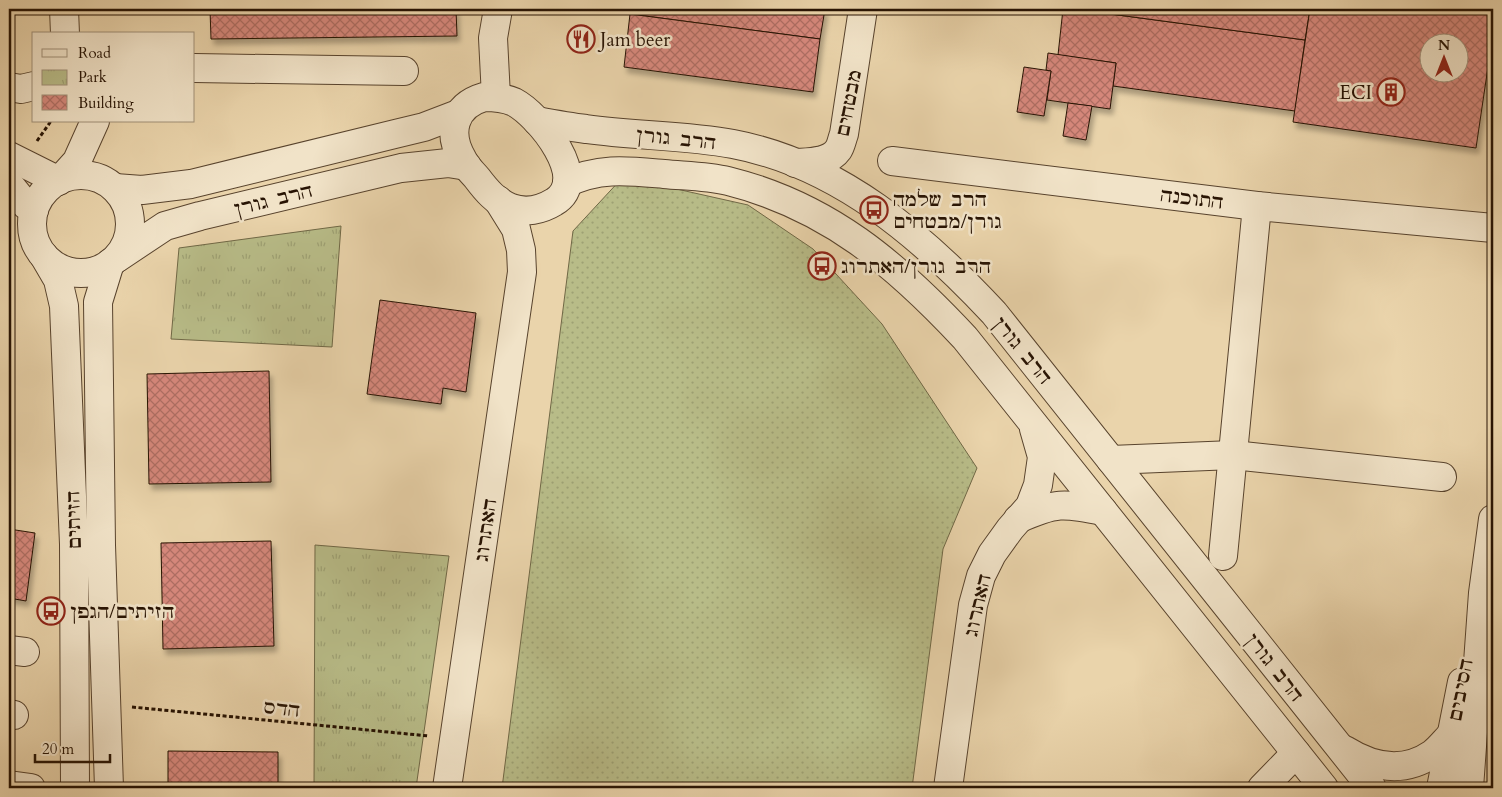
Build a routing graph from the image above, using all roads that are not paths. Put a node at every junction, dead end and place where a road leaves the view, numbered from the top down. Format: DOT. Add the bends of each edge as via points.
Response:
graph roads {
  1 [pos="64,9"];
  2 [pos="498,9"];
  3 [pos="864,9"];
  4 [pos="65,32"];
  5 [pos="195,68"];
  6 [pos="404,71"];
  7 [pos="32,86"];
  8 [pos="9,87"];
  9 [pos="496,98"];
  10 [pos="458,114"];
  11 [pos="537,121"];
  12 [pos="95,122"];
  13 [pos="95,122"];
  14 [pos="9,156"];
  15 [pos="892,160"];
  16 [pos="795,163"];
  17 [pos="467,166"];
  18 [pos="59,181"];
  19 [pos="9,184"];
  20 [pos="109,184"];
  21 [pos="564,191"];
  22 [pos="498,200"];
  23 [pos="1257,206"];
  24 [pos="34,210"];
  25 [pos="1493,228"];
  26 [pos="44,256"];
  27 [pos="113,260"];
  28 [pos="522,272"];
  29 [pos="1032,422"];
  30 [pos="1233,455"];
  31 [pos="1111,460"];
  32 [pos="1442,477"];
  33 [pos="1103,511"];
  34 [pos="1018,519"];
  35 [pos="1493,519"];
  36 [pos="1224,556"];
  37 [pos="1483,623"];
  38 [pos="1451,735"];
  39 [pos="1337,745"];
  40 [pos="1296,753"];
  41 [pos="9,785"];
  42 [pos="31,788"];
  43 [pos="75,788"];
  44 [pos="109,788"];
  45 [pos="447,788"];
  46 [pos="948,788"];
  47 [pos="1262,788"];
  48 [pos="1324,788"];
  49 [pos="1372,788"];
  50 [pos="1441,788"];
  51 [pos="1469,788"];
  1 -- 4 [label="street"];
  2 -- 9 [label="street" via="493,38"];
  3 -- 16 [label="street, מבטחים" via="844,134 837,151 829,158"];
  5 -- 6 [label="street"];
  7 -- 8 [label="street"];
  9 -- 10 [label="street" via="474,100"];
  9 -- 11 [label="street" via="514,102"];
  10 -- 17 [label="street" via="455,137"];
  10 -- 20 [label="street, הרב גורן" via="394,134 191,184 142,190"];
  11 -- 16 [label="street, הרב גורן" via="734,144"];
  11 -- 21 [label="street" via="562,156 568,171"];
  12 -- 20 [label="street" via="95,151"];
  13 -- 18 [label="street" via="77,160"];
  14 -- 18 [label="street"];
  15 -- 23 [label="street, התוכנה"];
  16 -- 31 [label="street, הרב גורן" via="859,195 929,248 994,313"];
  17 -- 22 [label="street"];
  17 -- 27 [label="street, הרב גורן" via="448,163 401,168 200,216 165,226"];
  18 -- 20 [label="street" via="85,175"];
  18 -- 24 [label="street" via="41,195"];
  19 -- 24 [label="street"];
  20 -- 27 [label="street" via="124,200 130,222 125,245"];
  21 -- 22 [label="street" via="545,208 529,211 511,208"];
  21 -- 28 [label="street, האתרוג" via="541,225"];
  21 -- 29 [label="street, הרב גורן" via="577,178 620,170 726,181 812,212 838,226 904,276 965,338"];
  22 -- 28 [label="street, האתרוג" via="516,229"];
  23 -- 25 [label="street, התוכנה"];
  23 -- 30 [label="street"];
  24 -- 26 [label="street" via="32,226"];
  26 -- 27 [label="street" via="56,266 76,272 97,270"];
  26 -- 43 [label="street, הזיתים" via="58,280 64,306 74,544"];
  27 -- 44 [label="street, הזיתים" via="98,302"];
  28 -- 45 [label="street, האתרוג"];
  29 -- 33 [label="street, הרב גורן"];
  29 -- 34 [label="street" via="1042,457 1038,485 1030,506"];
  30 -- 31 [label="street"];
  30 -- 32 [label="street"];
  30 -- 36 [label="street"];
  31 -- 39 [label="street, הרב גורן"];
  33 -- 34 [label="street, האתרוג" via="1057,504"];
  33 -- 40 [label="street, הרב גורן"];
  34 -- 46 [label="street, האתרוג" via="992,554 981,576 973,605"];
  35 -- 37 [label="street, הסיבים" via="1483,593"];
  37 -- 38 [label="street, הסיבים"];
  37 -- 51 [label="street, הסיבים"];
  38 -- 39 [label="street" via="1421,761 1388,767 1360,759"];
  38 -- 50 [label="street, הסיבים"];
  39 -- 49 [label="street, הרב גורן"];
  40 -- 47 [label="street"];
  40 -- 48 [label="street, הרב גורן"];
  41 -- 42 [label="street"];
}
